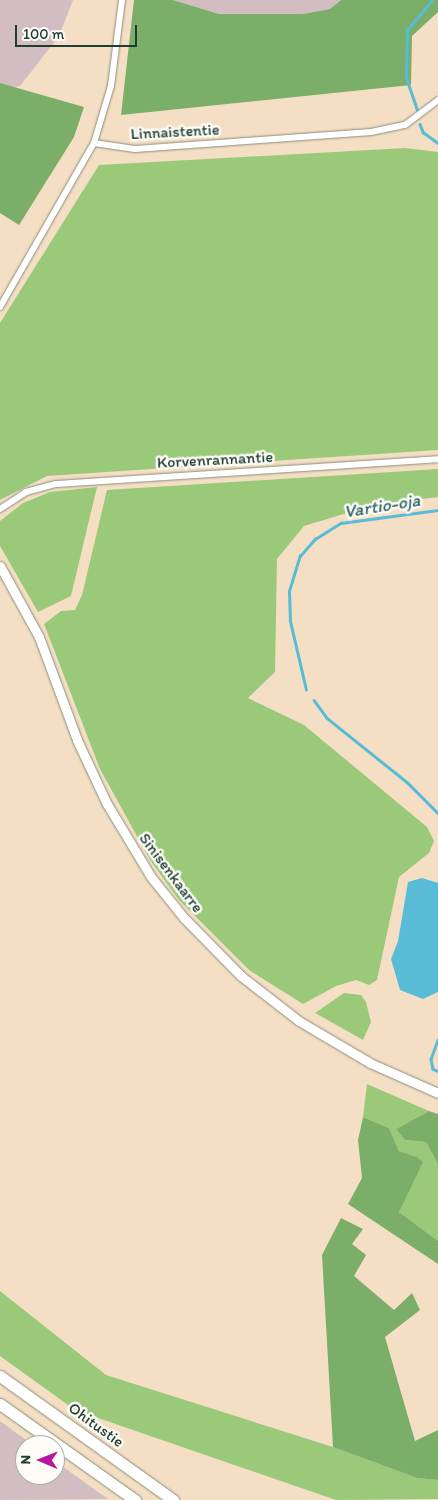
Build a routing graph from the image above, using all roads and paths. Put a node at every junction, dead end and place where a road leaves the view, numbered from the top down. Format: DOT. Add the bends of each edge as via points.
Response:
graph roads {
  1 [pos="122,0"];
  2 [pos="438,100"];
  3 [pos="94,143"];
  4 [pos="0,307"];
  5 [pos="438,460"];
  6 [pos="0,509"];
  7 [pos="0,566"];
  8 [pos="438,1093"];
  9 [pos="0,1376"];
  10 [pos="0,1404"];
  11 [pos="171,1498"];
  12 [pos="133,1499"];
  1 -- 3 [label="street" via="111,86"];
  2 -- 3 [label="street, Linnaistentie" via="405,125 371,132 135,149"];
  3 -- 4 [label="street"];
  5 -- 6 [label="street, Korvenrannantie" via="56,484 26,492"];
  7 -- 8 [label="street, Sinisenkaarre" via="39,636 77,740 106,804 151,877 184,918 241,976 300,1021 370,1063"];
  9 -- 11 [label="highway, Ohitustie"];
  10 -- 12 [label="highway"];
}
